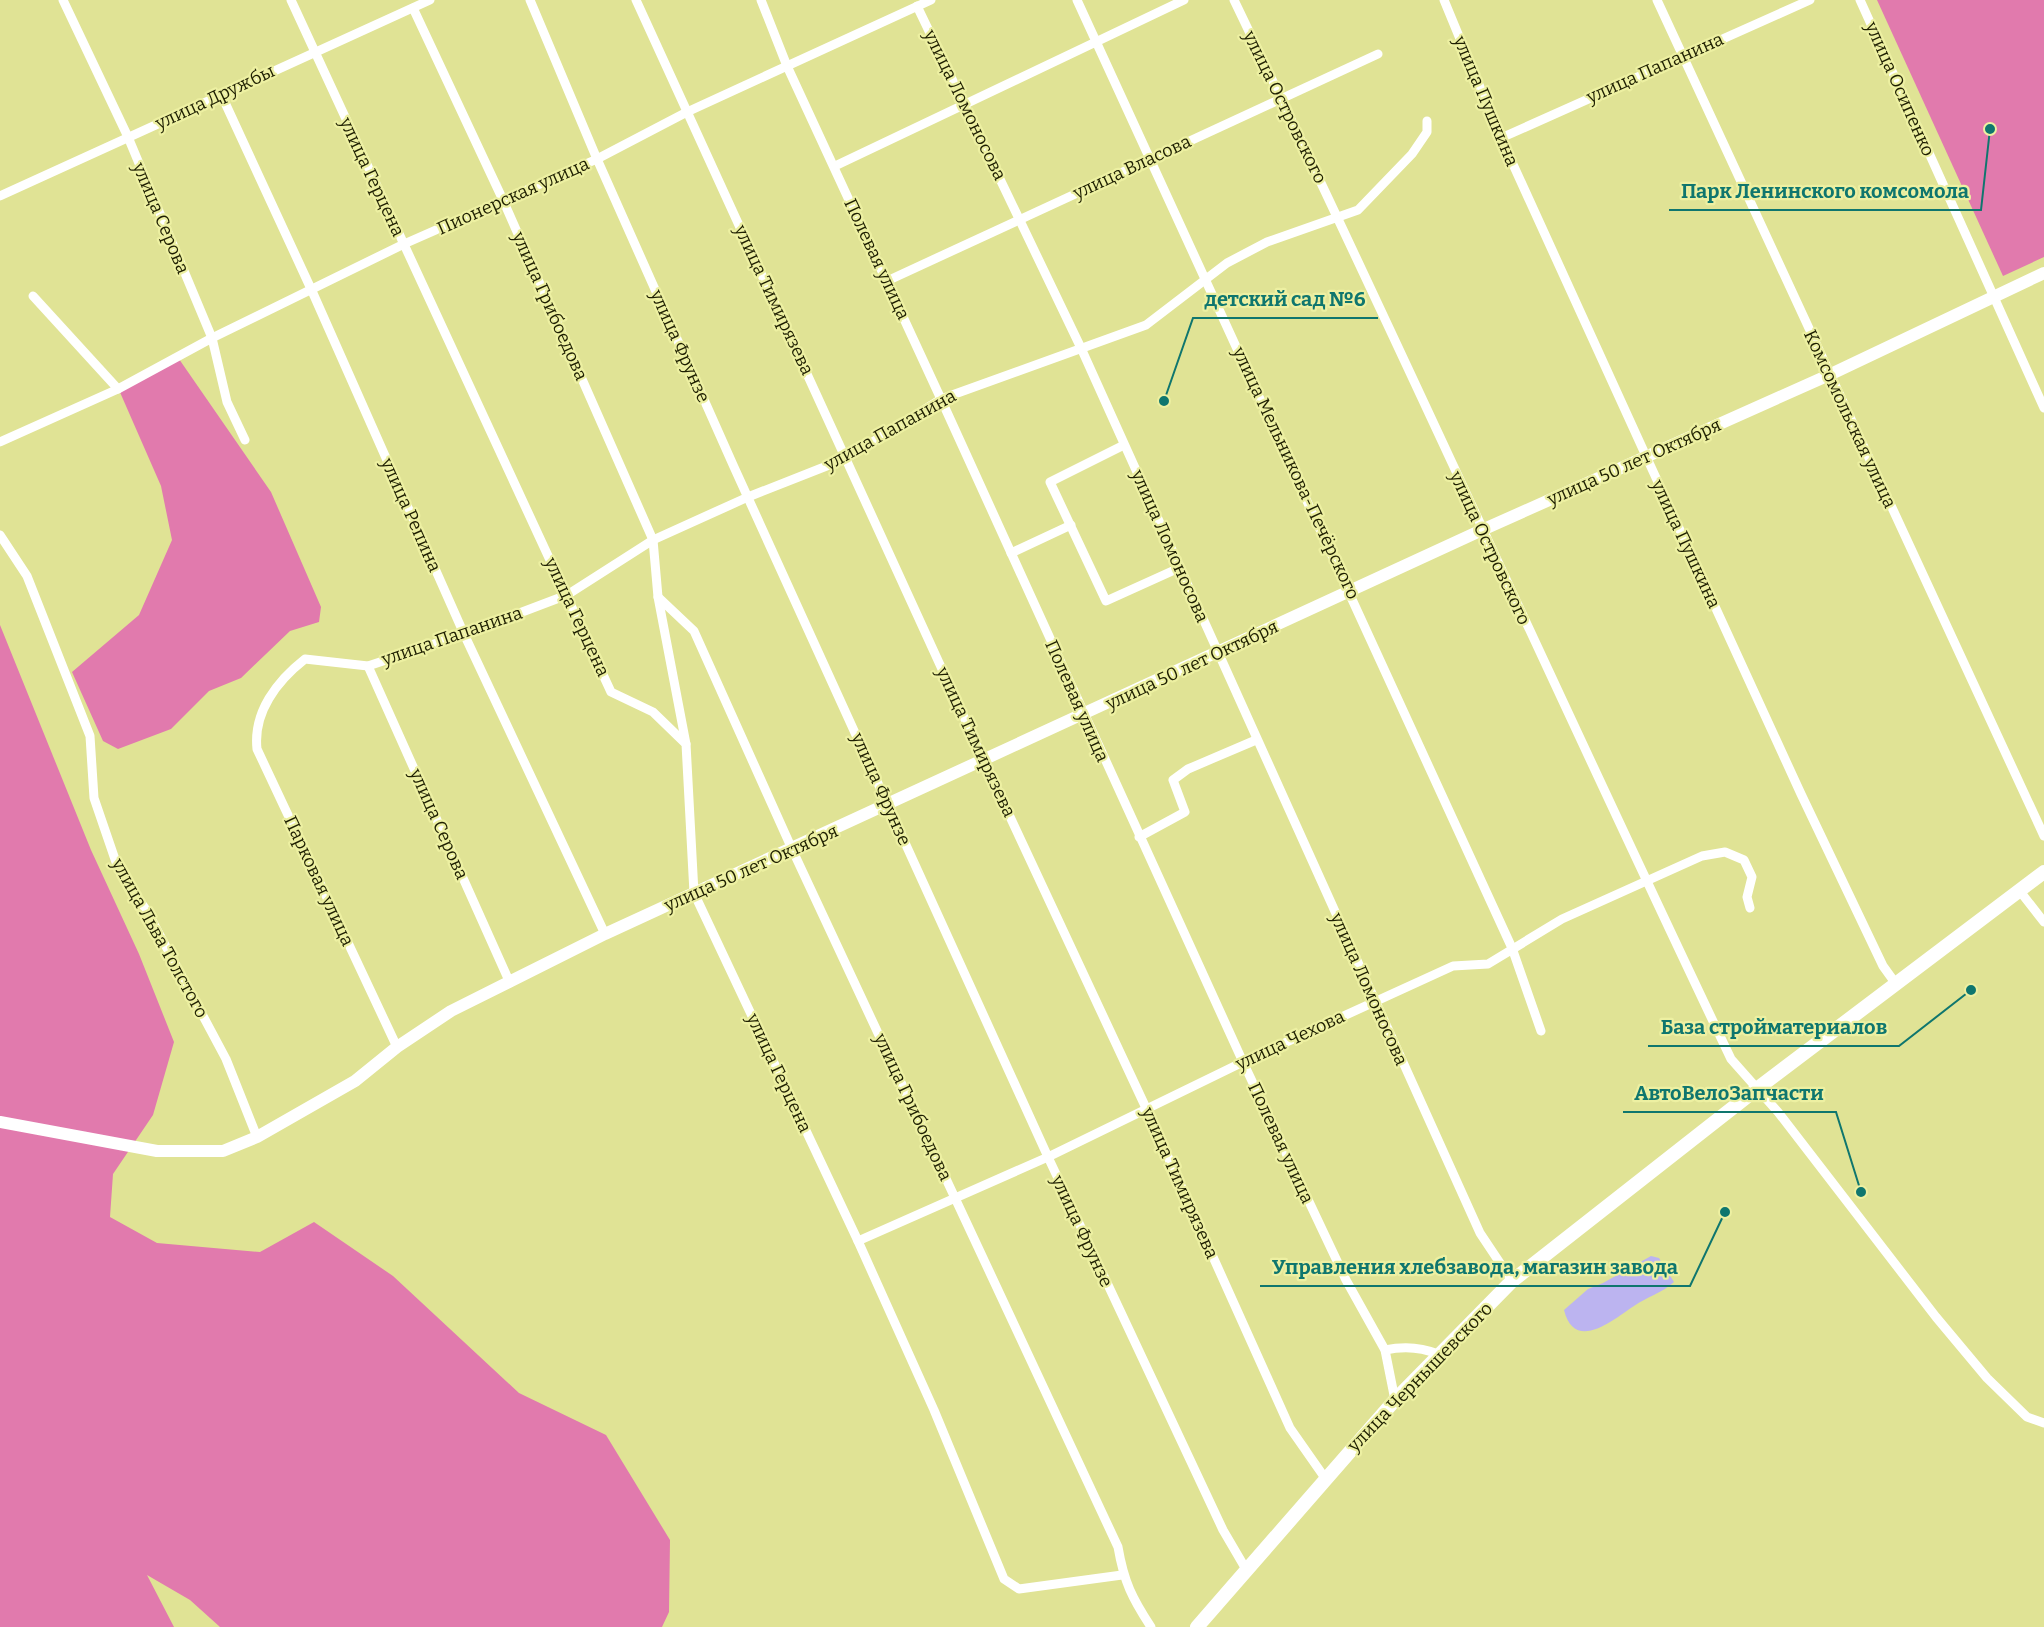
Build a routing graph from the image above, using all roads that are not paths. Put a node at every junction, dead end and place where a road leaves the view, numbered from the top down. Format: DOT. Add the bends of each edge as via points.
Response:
graph roads {
  1 [pos="63,0"];
  2 [pos="291,0"];
  3 [pos="430,0"];
  4 [pos="530,0"];
  5 [pos="636,0"];
  6 [pos="761,0"];
  7 [pos="931,0"];
  8 [pos="1077,0"];
  9 [pos="1184,0"];
  10 [pos="1234,0"];
  11 [pos="1444,0"];
  12 [pos="1657,0"];
  13 [pos="1810,0"];
  14 [pos="1860,0"];
  15 [pos="917,6"];
  16 [pos="412,8"];
  17 [pos="1097,43"];
  18 [pos="314,51"];
  19 [pos="1378,54"];
  20 [pos="1683,55"];
  21 [pos="787,66"];
  22 [pos="221,94"];
  23 [pos="1282,99"];
  24 [pos="965,105"];
  25 [pos="687,112"];
  26 [pos="1427,121"];
  27 [pos="128,137"];
  28 [pos="1501,138"];
  29 [pos="1151,158"];
  30 [pos="597,159"];
  31 [pos="835,166"];
  32 [pos="0,195"];
  33 [pos="503,200"];
  34 [pos="1019,219"];
  35 [pos="1339,219"];
  36 [pos="404,244"];
  37 [pos="2044,273"];
  38 [pos="1208,280"];
  39 [pos="887,281"];
  40 [pos="312,291"];
  41 [pos="33,296"];
  42 [pos="1993,297"];
  43 [pos="212,338"];
  44 [pos="1081,348"];
  45 [pos="1829,375"];
  46 [pos="118,388"];
  47 [pos="941,399"];
  48 [pos="2044,408"];
  49 [pos="245,440"];
  50 [pos="0,442"];
  51 [pos="1124,445"];
  52 [pos="1646,456"];
  53 [pos="847,458"];
  54 [pos="748,497"];
  55 [pos="1071,525"];
  56 [pos="1482,530"];
  57 [pos="0,535"];
  58 [pos="653,540"];
  59 [pos="1011,553"];
  60 [pos="1179,568"];
  61 [pos="1350,592"];
  62 [pos="567,595"];
  63 [pos="658,597"];
  64 [pos="464,634"];
  65 [pos="1218,653"];
  66 [pos="368,666"];
  67 [pos="261,712"];
  68 [pos="1083,715"];
  69 [pos="1256,740"];
  70 [pos="686,744"];
  71 [pos="984,761"];
  72 [pos="889,805"];
  73 [pos="2044,836"];
  74 [pos="1139,837"];
  75 [pos="792,849"];
  76 [pos="2044,872"];
  77 [pos="1646,882"];
  78 [pos="2019,890"];
  79 [pos="694,892"];
  80 [pos="1750,908"];
  81 [pos="2044,921"];
  82 [pos="605,934"];
  83 [pos="1512,948"];
  84 [pos="510,983"];
  85 [pos="1896,984"];
  86 [pos="1374,1002"];
  87 [pos="1541,1032"];
  88 [pos="397,1047"];
  89 [pos="1243,1062"];
  90 [pos="1758,1088"];
  91 [pos="1146,1108"];
  92 [pos="0,1122"];
  93 [pos="257,1137"];
  94 [pos="1048,1157"];
  95 [pos="954,1197"];
  96 [pos="858,1241"];
  97 [pos="1512,1281"];
  98 [pos="1385,1350"];
  99 [pos="1438,1354"];
  100 [pos="1395,1400"];
  101 [pos="2044,1423"];
  102 [pos="1325,1478"];
  103 [pos="1247,1571"];
  104 [pos="1122,1575"];
  105 [pos="1151,1627"];
  106 [pos="1197,1627"];
  1 -- 27 [label="street, улица Серова"];
  2 -- 18 [label="street, улица Герцена"];
  3 -- 16 [label="street, улица Дружбы"];
  4 -- 30 [label="street, улица Фрунзе"];
  5 -- 25 [label="street, улица Тимирязева"];
  6 -- 21 [label="street, Полевая улица"];
  7 -- 15 [label="street, Пионерская улица"];
  8 -- 17 [label="street, улица Мельникова-Печёрского"];
  9 -- 17 [label="street"];
  10 -- 23 [label="street, улица Островского"];
  11 -- 28 [label="street, улица Пушкина"];
  12 -- 20 [label="street, Комсомольская улица"];
  13 -- 20 [label="street, улица Папанина"];
  14 -- 42 [label="street, улица Осипенко"];
  15 -- 21 [label="street, Пионерская улица"];
  15 -- 24 [label="street, улица Ломоносова"];
  16 -- 18 [label="street, улица Дружбы"];
  16 -- 33 [label="street, улица Грибоедова"];
  17 -- 24 [label="street"];
  17 -- 29 [label="street, улица Мельникова-Печёрского"];
  18 -- 22 [label="street, улица Дружбы"];
  18 -- 36 [label="street, улица Герцена"];
  19 -- 23 [label="street, улица Власова"];
  20 -- 28 [label="street, улица Папанина"];
  20 -- 45 [label="street, Комсомольская улица"];
  21 -- 25 [label="street, Пионерская улица"];
  21 -- 31 [label="street, Полевая улица"];
  22 -- 27 [label="street, улица Дружбы"];
  22 -- 40 [label="street, улица Репина"];
  23 -- 29 [label="street, улица Власова"];
  23 -- 35 [label="street, улица Островского"];
  24 -- 31 [label="street"];
  24 -- 34 [label="street, улица Ломоносова"];
  25 -- 30 [label="street, Пионерская улица"];
  25 -- 53 [label="street, улица Тимирязева"];
  26 -- 35 [label="street, улица Папанина" via="1427,132 1412,154 1358,210"];
  27 -- 32 [label="street, улица Дружбы"];
  27 -- 43 [label="street, улица Серова"];
  28 -- 52 [label="street, улица Пушкина"];
  29 -- 34 [label="street, улица Власова"];
  29 -- 38 [label="street, улица Мельникова-Печёрского"];
  30 -- 33 [label="street, Пионерская улица"];
  30 -- 54 [label="street, улица Фрунзе"];
  31 -- 39 [label="street, Полевая улица"];
  33 -- 36 [label="street, Пионерская улица"];
  33 -- 58 [label="street, улица Грибоедова"];
  34 -- 39 [label="street, улица Власова"];
  34 -- 44 [label="street, улица Ломоносова"];
  35 -- 38 [label="street, улица Папанина" via="1267,242 1227,263"];
  35 -- 56 [label="street, улица Островского"];
  36 -- 40 [label="street, Пионерская улица"];
  36 -- 62 [label="street, улица Герцена"];
  37 -- 42 [label="street, улица 50 лет Октября"];
  38 -- 44 [label="street, улица Папанина" via="1146,325"];
  38 -- 61 [label="street, улица Мельникова-Печёрского"];
  39 -- 47 [label="street, Полевая улица"];
  40 -- 43 [label="street, Пионерская улица"];
  40 -- 64 [label="street, улица Репина"];
  41 -- 46 [label="street"];
  42 -- 45 [label="street, улица 50 лет Октября"];
  42 -- 48 [label="street, улица Осипенко"];
  43 -- 46 [label="street, Пионерская улица"];
  43 -- 49 [label="street, улица Серова" via="227,402"];
  44 -- 47 [label="street, улица Папанина"];
  44 -- 51 [label="street, улица Ломоносова"];
  45 -- 52 [label="street, улица 50 лет Октября"];
  45 -- 73 [label="street, Комсомольская улица"];
  46 -- 50 [label="street, Пионерская улица"];
  47 -- 53 [label="street, улица Папанина"];
  47 -- 59 [label="street, Полевая улица"];
  51 -- 55 [label="street" via="1050,482"];
  51 -- 60 [label="street, улица Ломоносова"];
  52 -- 56 [label="street, улица 50 лет Октября"];
  52 -- 85 [label="street, улица Пушкина" via="1801,794 1883,966"];
  53 -- 54 [label="street, улица Папанина"];
  53 -- 71 [label="street, улица Тимирязева"];
  54 -- 58 [label="street, улица Папанина"];
  54 -- 72 [label="street, улица Фрунзе"];
  55 -- 59 [label="street"];
  55 -- 60 [label="street" via="1106,601"];
  56 -- 61 [label="street, улица 50 лет Октября"];
  56 -- 77 [label="street, улица Островского"];
  57 -- 93 [label="street, улица Льва Толстого" via="27,576 90,736 94,798 119,871 147,911 226,1059"];
  58 -- 62 [label="street, улица Папанина"];
  58 -- 63 [label="street, улица Грибоедова"];
  59 -- 68 [label="street, Полевая улица"];
  60 -- 65 [label="street, улица Ломоносова"];
  61 -- 65 [label="street, улица 50 лет Октября"];
  61 -- 83 [label="street, улица Мельникова-Печёрского"];
  62 -- 64 [label="street, улица Папанина"];
  62 -- 70 [label="street, улица Герцена" via="611,692 653,712"];
  63 -- 70 [label="street, улица Грибоедова"];
  63 -- 75 [label="street, улица Грибоедова" via="694,631"];
  64 -- 66 [label="street, улица Папанина"];
  64 -- 82 [label="street, улица Репина"];
  65 -- 68 [label="street, улица 50 лет Октября"];
  65 -- 69 [label="street, улица Ломоносова"];
  66 -- 67 [label="street, улица Папанина" via="305,659 283,676"];
  66 -- 84 [label="street, улица Серова"];
  67 -- 88 [label="street, Парковая улица" via="256,750"];
  68 -- 71 [label="street, улица 50 лет Октября"];
  68 -- 74 [label="street, Полевая улица"];
  69 -- 74 [label="street" via="1188,769 1173,780 1185,812"];
  69 -- 86 [label="street, улица Ломоносова"];
  70 -- 79 [label="street, улица Герцена"];
  71 -- 72 [label="street, улица 50 лет Октября"];
  71 -- 91 [label="street, улица Тимирязева"];
  72 -- 75 [label="street, улица 50 лет Октября"];
  72 -- 94 [label="street, улица Фрунзе"];
  74 -- 89 [label="street, Полевая улица"];
  75 -- 79 [label="street, улица 50 лет Октября"];
  75 -- 95 [label="street, улица Грибоедова"];
  76 -- 78 [label="main road, улица Чернышевского"];
  77 -- 80 [label="street, улица Чехова" via="1702,856 1725,852 1744,860 1752,877 1747,897"];
  77 -- 83 [label="street, улица Чехова" via="1562,919"];
  77 -- 90 [label="street, улица Островского" via="1731,1059"];
  78 -- 81 [label="street"];
  78 -- 85 [label="main road, улица Чернышевского"];
  79 -- 82 [label="street, улица 50 лет Октября"];
  79 -- 96 [label="street, улица Герцена"];
  82 -- 84 [label="street, улица 50 лет Октября"];
  83 -- 86 [label="street, улица Чехова" via="1488,964 1453,966"];
  83 -- 87 [label="street, улица Мельникова-Печёрского"];
  84 -- 88 [label="street, улица 50 лет Октября" via="451,1011"];
  85 -- 90 [label="main road, улица Чернышевского"];
  86 -- 89 [label="street, улица Чехова"];
  86 -- 97 [label="street, улица Ломоносова" via="1480,1233"];
  88 -- 93 [label="street, улица 50 лет Октября" via="355,1081"];
  89 -- 91 [label="street, улица Чехова"];
  89 -- 98 [label="street, Полевая улица" via="1346,1280"];
  90 -- 97 [label="main road, улица Чернышевского"];
  90 -- 101 [label="street, улица Островского" via="1987,1378 2027,1417"];
  91 -- 94 [label="street, улица Чехова"];
  91 -- 102 [label="street, улица Тимирязева" via="1290,1428"];
  92 -- 93 [label="street, улица 50 лет Октября" via="157,1151 223,1151"];
  94 -- 95 [label="street, улица Чехова"];
  94 -- 103 [label="street, улица Фрунзе" via="1223,1530"];
  95 -- 96 [label="street, улица Чехова"];
  95 -- 104 [label="street, улица Грибоедова" via="1118,1547"];
  96 -- 104 [label="street, улица Герцена" via="1004,1580 1018,1589"];
  97 -- 99 [label="main road, улица Чернышевского"];
  98 -- 99 [label="street" via="1401,1347"];
  98 -- 100 [label="street, Полевая улица"];
  99 -- 100 [label="main road, улица Чернышевского"];
  100 -- 102 [label="main road, улица Чернышевского"];
  102 -- 103 [label="main road, улица Чернышевского"];
  103 -- 106 [label="main road, улица Чернышевского"];
  104 -- 105 [label="street, улица Грибоедова" via="1129,1594"];
}
